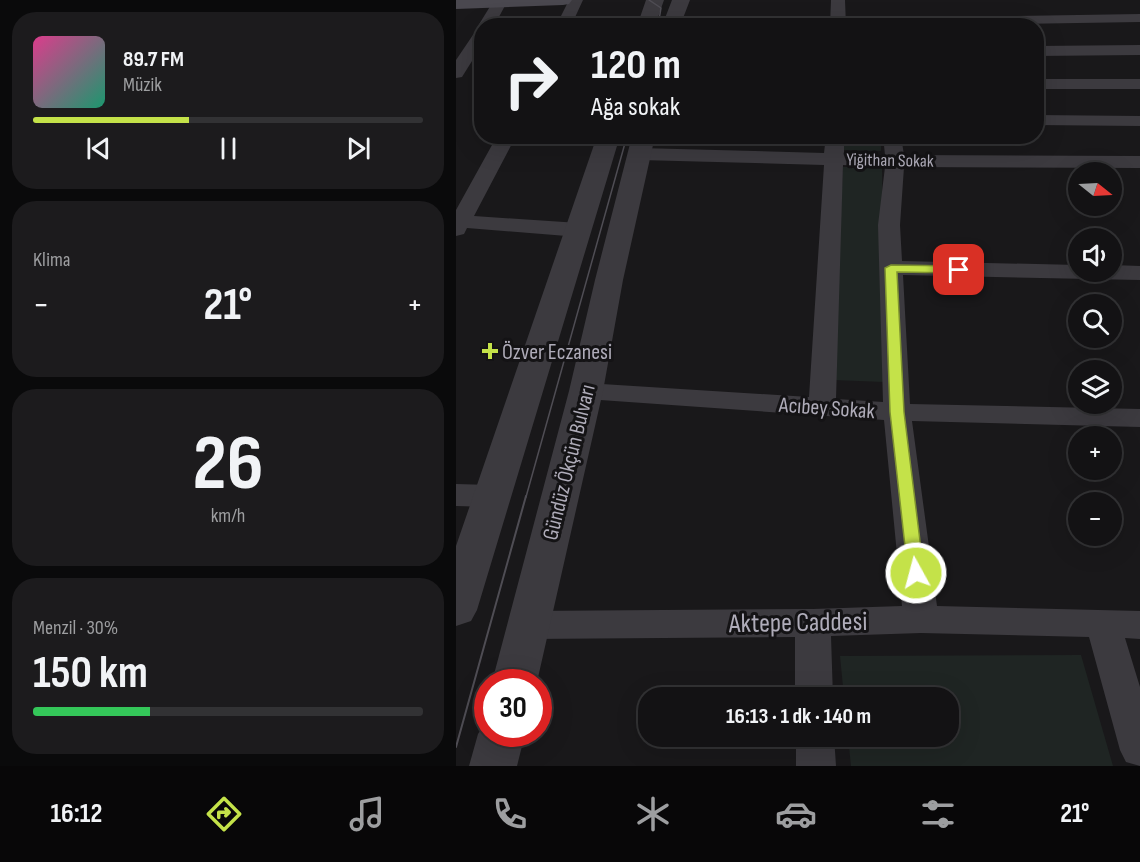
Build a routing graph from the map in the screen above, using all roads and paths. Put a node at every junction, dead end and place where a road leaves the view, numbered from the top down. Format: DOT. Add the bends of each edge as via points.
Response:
graph roads {
  1 [pos="562,0"];
  2 [pos="576,0"];
  3 [pos="655,0"];
  4 [pos="681,0"];
  5 [pos="838,0"];
  6 [pos="500,3"];
  7 [pos="456,4"];
  8 [pos="491,18"];
  9 [pos="567,18"];
  10 [pos="649,18"];
  11 [pos="674,18"];
  12 [pos="838,18"];
  13 [pos="1140,18"];
  14 [pos="1044,19"];
  15 [pos="474,44"];
  16 [pos="1140,50"];
  17 [pos="1044,51"];
  18 [pos="474,66"];
  19 [pos="458,67"];
  20 [pos="1044,84"];
  21 [pos="1140,84"];
  22 [pos="1044,120"];
  23 [pos="1140,121"];
  24 [pos="503,144"];
  25 [pos="606,144"];
  26 [pos="642,145"];
  27 [pos="834,148"];
  28 [pos="893,149"];
  29 [pos="1140,162"];
  30 [pos="458,224"];
  31 [pos="579,230"];
  32 [pos="891,268"];
  33 [pos="1140,273"];
  34 [pos="586,391"];
  35 [pos="822,407"];
  36 [pos="897,412"];
  37 [pos="1140,418"];
  38 [pos="456,495"];
  39 [pos="490,496"];
  40 [pos="456,610"];
  41 [pos="921,619"];
  42 [pos="813,623"];
  43 [pos="528,625"];
  44 [pos="1140,625"];
  45 [pos="1103,626"];
  46 [pos="517,669"];
  47 [pos="814,687"];
  48 [pos="498,747"];
  49 [pos="815,747"];
  50 [pos="1140,750"];
  51 [pos="493,766"];
  52 [pos="816,766"];
  1 -- 6 [label="main road"];
  2 -- 9 [label="street"];
  3 -- 10 [label="street"];
  4 -- 11 [label="street"];
  5 -- 12 [label="street"];
  6 -- 7 [label="main road"];
  6 -- 8 [label="street"];
  13 -- 14 [label="street"];
  15 -- 19 [label="street"];
  16 -- 17 [label="street"];
  18 -- 19 [label="street"];
  20 -- 21 [label="street"];
  22 -- 23 [label="street"];
  24 -- 30 [label="street"];
  25 -- 31 [label="street"];
  26 -- 27 [label="street, Yiğithan Sokak"];
  26 -- 34 [label="street, Gündüz Ökçün Bulvarı"];
  27 -- 28 [label="street, Yiğithan Sokak"];
  27 -- 35 [label="street"];
  28 -- 29 [label="street, Yiğithan Sokak"];
  28 -- 32 [label="street"];
  30 -- 31 [label="street"];
  31 -- 39 [label="street"];
  32 -- 33 [label="street"];
  32 -- 36 [label="street"];
  34 -- 35 [label="street, Acıbey Sokak"];
  34 -- 43 [label="street, Gündüz Ökçün Bulvarı"];
  35 -- 36 [label="street, Acıbey Sokak"];
  36 -- 37 [label="street, Acıbey Sokak"];
  36 -- 41 [label="street"];
  38 -- 39 [label="street"];
  39 -- 40 [label="street"];
  41 -- 42 [label="street, Aktepe Caddesi"];
  41 -- 45 [label="street, Aktepe Caddesi"];
  42 -- 43 [label="street, Aktepe Caddesi"];
  42 -- 47 [label="street"];
  43 -- 46 [label="street, Gündüz Ökçün Bulvarı"];
  44 -- 45 [label="street, Aktepe Caddesi"];
  45 -- 50 [label="street"];
  48 -- 51 [label="street"];
  49 -- 52 [label="street"];
}
